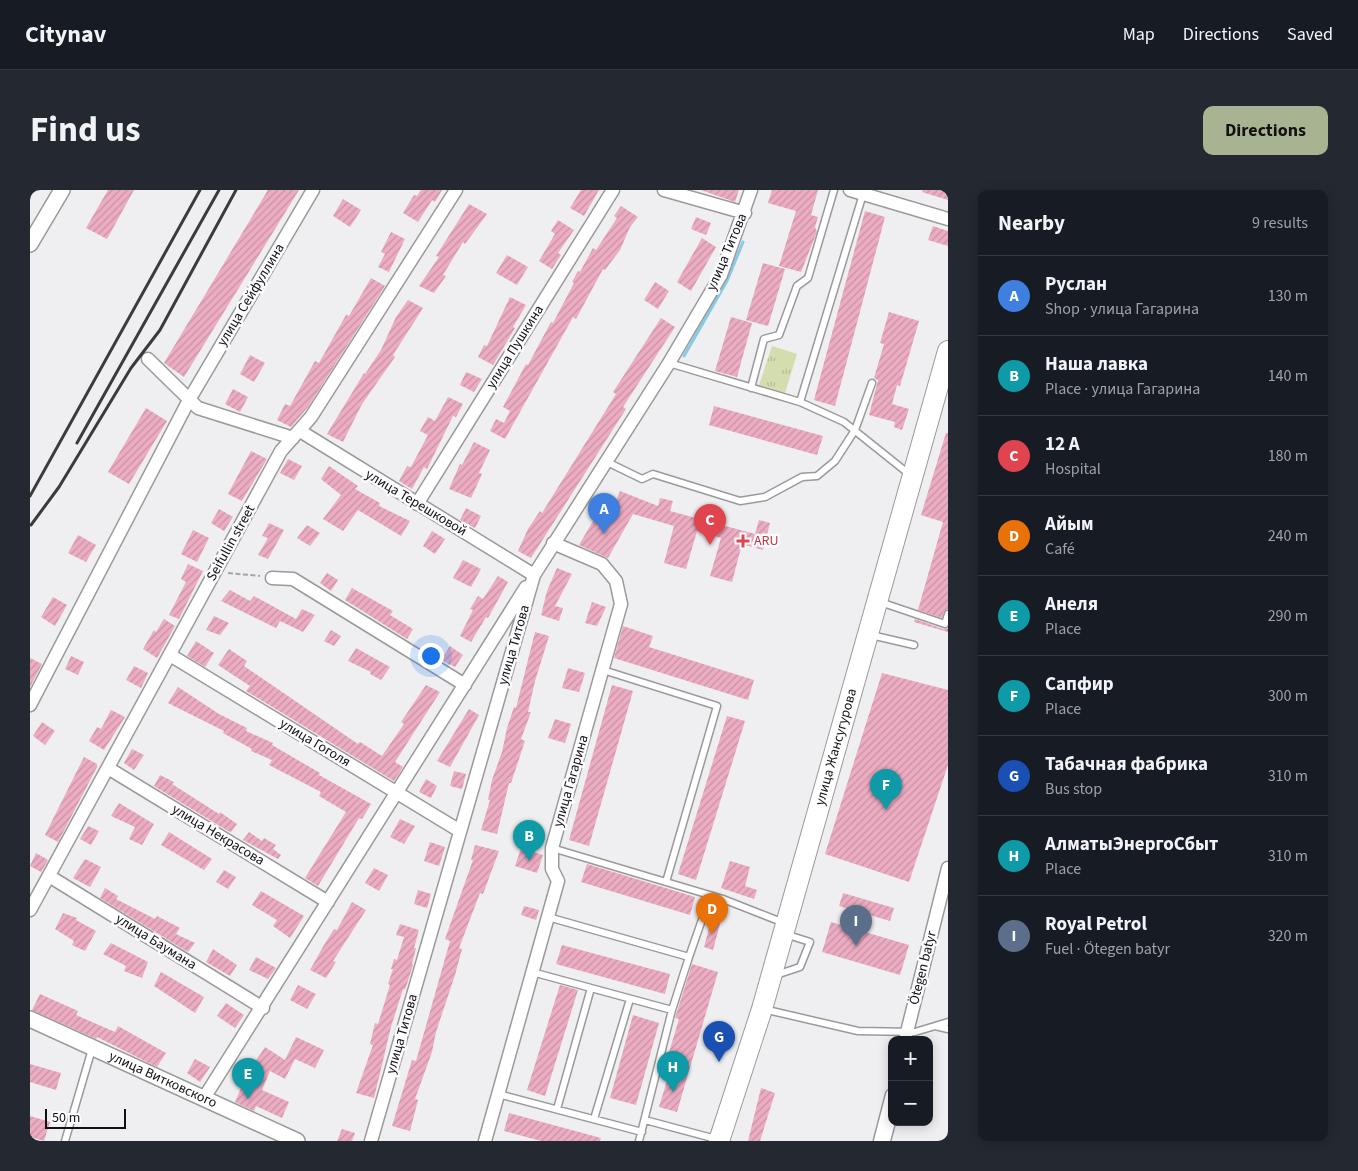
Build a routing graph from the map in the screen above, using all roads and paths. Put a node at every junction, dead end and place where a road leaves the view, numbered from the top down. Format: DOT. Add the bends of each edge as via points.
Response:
graph roads {
  1 [pos="62,190"];
  2 [pos="313,190"];
  3 [pos="456,190"];
  4 [pos="613,190"];
  5 [pos="664,190"];
  6 [pos="751,190"];
  7 [pos="834,190"];
  8 [pos="850,190"];
  9 [pos="863,194"];
  10 [pos="745,213"];
  11 [pos="948,219"];
  12 [pos="30,244"];
  13 [pos="948,351"];
  14 [pos="148,359"];
  15 [pos="669,363"];
  16 [pos="872,383"];
  17 [pos="751,388"];
  18 [pos="189,400"];
  19 [pos="800,402"];
  20 [pos="855,430"];
  21 [pos="296,434"];
  22 [pos="605,461"];
  23 [pos="912,476"];
  24 [pos="417,504"];
  25 [pos="553,543"];
  26 [pos="215,572"];
  27 [pos="534,574"];
  28 [pos="272,578"];
  29 [pos="876,601"];
  30 [pos="948,614"];
  31 [pos="867,634"];
  32 [pos="914,645"];
  33 [pos="170,655"];
  34 [pos="603,670"];
  35 [pos="465,685"];
  36 [pos="30,705"];
  37 [pos="108,768"];
  38 [pos="396,793"];
  39 [pos="460,831"];
  40 [pos="552,848"];
  41 [pos="948,868"];
  42 [pos="49,876"];
  43 [pos="666,882"];
  44 [pos="723,899"];
  45 [pos="328,902"];
  46 [pos="30,910"];
  47 [pos="548,917"];
  48 [pos="785,928"];
  49 [pos="689,957"];
  50 [pos="532,972"];
  51 [pos="770,977"];
  52 [pos="591,988"];
  53 [pos="630,999"];
  54 [pos="263,1008"];
  55 [pos="762,1009"];
  56 [pos="672,1010"];
  57 [pos="30,1019"];
  58 [pos="948,1022"];
  59 [pos="934,1025"];
  60 [pos="948,1030"];
  61 [pos="902,1036"];
  62 [pos="911,1036"];
  63 [pos="913,1036"];
  64 [pos="93,1047"];
  65 [pos="498,1094"];
  66 [pos="204,1098"];
  67 [pos="556,1109"];
  68 [pos="888,1110"];
  69 [pos="594,1119"];
  70 [pos="645,1120"];
  71 [pos="891,1126"];
  72 [pos="642,1132"];
  73 [pos="719,1140"];
  74 [pos="65,1141"];
  75 [pos="297,1141"];
  76 [pos="372,1141"];
  77 [pos="485,1141"];
  78 [pos="639,1141"];
  79 [pos="880,1141"];
  80 [pos="888,1141"];
  1 -- 12 [label="street"];
  2 -- 18 [label="street, улица Сейфуллина"];
  3 -- 21 [label="street, Seifullin street"];
  4 -- 24 [label="street, улица Пушкина"];
  5 -- 10 [label="street"];
  6 -- 10 [label="street, улица Титова"];
  7 -- 17 [label="lane" via="808,278 797,286 779,335 764,339"];
  8 -- 9 [label="street"];
  9 -- 11 [label="street"];
  9 -- 19 [label="lane"];
  10 -- 15 [label="street, улица Титова" via="721,275"];
  13 -- 23 [label="main road, улица Жансугурова"];
  14 -- 18 [label="street, улица Терешковой"];
  15 -- 17 [label="lane"];
  15 -- 22 [label="street, улица Титова"];
  16 -- 20 [label="lane"];
  17 -- 19 [label="lane"];
  18 -- 21 [label="street, улица Терешковой" via="198,408"];
  18 -- 36 [label="street, улица Сейфуллина"];
  19 -- 20 [label="lane"];
  20 -- 22 [label="lane" via="835,461 817,476 802,477 765,497 740,501 653,474 642,480"];
  20 -- 23 [label="lane"];
  21 -- 24 [label="street, улица Терешковой"];
  21 -- 26 [label="street, Seifullin street" via="281,451"];
  22 -- 25 [label="street, улица Титова"];
  23 -- 29 [label="main road, улица Жансугурова"];
  24 -- 27 [label="street, улица Терешковой"];
  25 -- 27 [label="street, улица Титова"];
  25 -- 34 [label="street, улица Гагарина" via="602,564 616,581 621,604"];
  26 -- 28 [label="path"];
  26 -- 33 [label="street, Seifullin street"];
  27 -- 35 [label="street"];
  27 -- 39 [label="street, улица Титова"];
  28 -- 35 [label="street" via="293,579"];
  29 -- 30 [label="lane" via="945,624"];
  29 -- 31 [label="main road, улица Жансугурова"];
  31 -- 32 [label="lane"];
  31 -- 48 [label="main road, улица Жансугурова"];
  33 -- 37 [label="street, Seifullin street"];
  33 -- 38 [label="street, улица Гоголя"];
  34 -- 40 [label="street, улица Гагарина"];
  34 -- 43 [label="lane" via="717,706"];
  35 -- 38 [label="street"];
  37 -- 42 [label="street, Seifullin street"];
  37 -- 45 [label="street, улица Некрасова"];
  38 -- 39 [label="street, улица Гоголя"];
  38 -- 45 [label="street"];
  39 -- 76 [label="street, улица Титова"];
  40 -- 43 [label="lane"];
  40 -- 47 [label="street, улица Гагарина" via="552,869 558,881"];
  41 -- 62 [label="street, Ötegen batyr"];
  42 -- 46 [label="street, Seifullin street"];
  42 -- 54 [label="street, улица Баумана"];
  43 -- 44 [label="lane"];
  44 -- 48 [label="lane"];
  44 -- 49 [label="lane" via="705,911"];
  45 -- 54 [label="street"];
  47 -- 49 [label="lane"];
  47 -- 50 [label="street, улица Гагарина"];
  48 -- 51 [label="main road, улица Жансугурова"];
  48 -- 51 [label="lane" via="810,942 800,967"];
  49 -- 56 [label="lane"];
  50 -- 52 [label="lane"];
  50 -- 65 [label="street, улица Гагарина"];
  51 -- 55 [label="main road, улица Жансугурова"];
  52 -- 53 [label="lane"];
  52 -- 67 [label="lane"];
  53 -- 56 [label="lane"];
  53 -- 69 [label="lane"];
  54 -- 66 [label="street"];
  55 -- 61 [label="lane" via="858,1031"];
  55 -- 73 [label="main road, улица Жансугурова"];
  56 -- 70 [label="lane"];
  57 -- 64 [label="street, улица Витковского"];
  58 -- 59 [label="lane"];
  59 -- 60 [label="lane"];
  59 -- 63 [label="lane"];
  64 -- 66 [label="street, улица Витковского"];
  64 -- 74 [label="lane"];
  65 -- 67 [label="lane"];
  65 -- 77 [label="street, улица Гагарина"];
  66 -- 75 [label="street, улица Витковского"];
  67 -- 69 [label="lane"];
  68 -- 79 [label="street"];
  69 -- 72 [label="lane"];
  70 -- 72 [label="lane"];
  70 -- 73 [label="lane"];
  71 -- 80 [label="lane"];
  72 -- 78 [label="lane"];
}
